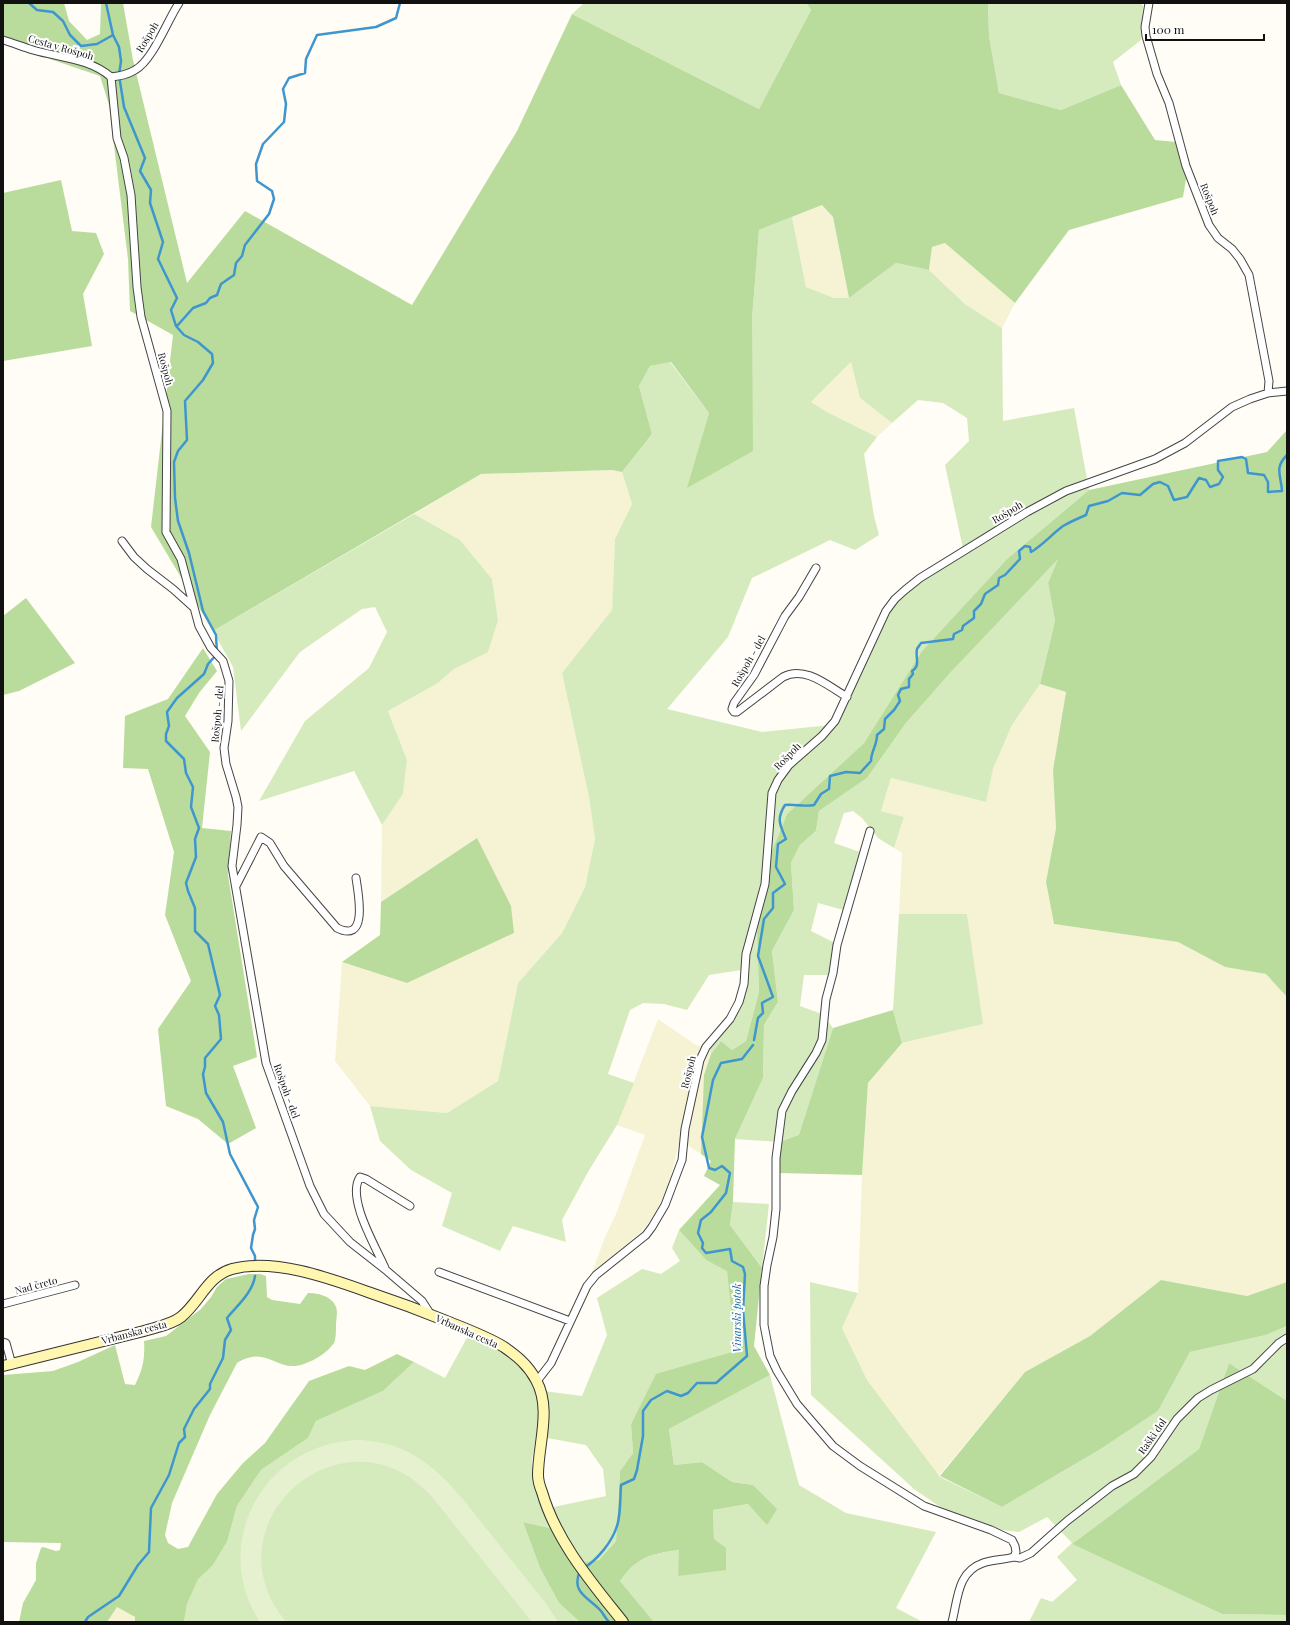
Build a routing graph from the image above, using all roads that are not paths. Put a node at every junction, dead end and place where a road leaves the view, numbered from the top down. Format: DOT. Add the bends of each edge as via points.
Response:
graph roads {
  1 [pos="178,3"];
  2 [pos="1148,3"];
  3 [pos="3,40"];
  4 [pos="114,77"];
  5 [pos="1287,391"];
  6 [pos="1268,394"];
  7 [pos="122,541"];
  8 [pos="816,568"];
  9 [pos="194,607"];
  10 [pos="223,661"];
  11 [pos="847,697"];
  12 [pos="870,831"];
  13 [pos="356,878"];
  14 [pos="236,886"];
  15 [pos="410,1206"];
  16 [pos="386,1271"];
  17 [pos="439,1272"];
  18 [pos="75,1285"];
  19 [pos="3,1304"];
  20 [pos="431,1315"];
  21 [pos="570,1321"];
  22 [pos="1287,1338"];
  23 [pos="3,1342"];
  24 [pos="7,1366"];
  25 [pos="536,1381"];
  26 [pos="1014,1557"];
  27 [pos="623,1622"];
  28 [pos="952,1622"];
  1 -- 4 [label="street, Rošpoh" via="147,58 136,70"];
  2 -- 6 [label="street, Rošpoh" via="1146,36 1157,74 1170,103 1186,166 1209,224 1218,238 1240,258 1249,275 1269,382"];
  3 -- 4 [label="street, Cesta v Rošpoh" via="83,62"];
  4 -- 9 [label="street, Rošpoh" via="117,138 124,158 131,195 141,317 167,412 166,532 181,560"];
  5 -- 6 [label="street, Rošpoh"];
  6 -- 11 [label="street, Rošpoh" via="1232,407 1185,443 1155,459 1060,494 920,578 895,599 886,611"];
  7 -- 9 [label="street" via="147,569"];
  8 -- 11 [label="street, Rošpoh - del" via="785,616 754,675 732,709 738,712 783,677 796,673 812,676"];
  9 -- 10 [label="street, Rošpoh" via="199,626 211,648"];
  10 -- 14 [label="street, Rošpoh - del" via="229,681 230,697 224,748 238,807 232,866"];
  11 -- 21 [label="street, Rošpoh" via="835,721 789,766 778,780 772,794 764,884 746,954 744,984 734,1013 706,1047 700,1060 685,1129 682,1160 665,1204 646,1235 596,1275 587,1286"];
  12 -- 26 [label="street" via="837,945 826,999 822,1040 782,1111 776,1158 776,1208 764,1286 764,1324 770,1356 797,1404 833,1446 924,1506 1012,1540 1016,1552"];
  13 -- 14 [label="street" via="360,915 354,929 346,931 337,928 284,866 270,843 261,837"];
  14 -- 16 [label="street, Rošpoh - del" via="266,1063 310,1186 324,1214 350,1242"];
  15 -- 16 [label="street, Rošpoh - del" via="366,1179 360,1177 357,1182 358,1205"];
  16 -- 20 [label="street, Rošpoh - del" via="422,1301"];
  17 -- 21 [label="street"];
  18 -- 19 [label="street, Nad čreto"];
  20 -- 24 [label="street, Vrbanska cesta" via="327,1278 296,1270 246,1267 220,1274 183,1315 168,1324"];
  20 -- 25 [label="street, Vrbanska cesta" via="502,1346 522,1360"];
  21 -- 25 [label="street, Rošpoh" via="551,1363"];
  22 -- 26 [label="street, Raški dol" via="1253,1369 1198,1398 1177,1419 1151,1457 1134,1474 1112,1486 1031,1553 1020,1558"];
  23 -- 24 [label="street" via="6,1343"];
  25 -- 27 [label="street, Vrbanska cesta" via="542,1394 543,1424 538,1477 544,1501 557,1529 580,1566"];
  26 -- 28 [label="street, Raški dol" via="984,1563 972,1568 964,1576 959,1587"];
}
